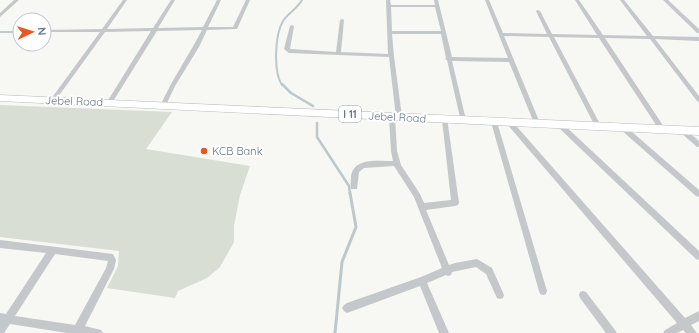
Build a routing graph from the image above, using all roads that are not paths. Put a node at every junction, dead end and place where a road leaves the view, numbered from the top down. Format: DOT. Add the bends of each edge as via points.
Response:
graph roads {
  1 [pos="17,0"];
  2 [pos="126,0"];
  3 [pos="173,0"];
  4 [pos="219,0"];
  5 [pos="248,0"];
  6 [pos="487,0"];
  7 [pos="577,0"];
  8 [pos="622,0"];
  9 [pos="665,0"];
  10 [pos="388,3"];
  11 [pos="437,3"];
  12 [pos="538,11"];
  13 [pos="0,16"];
  14 [pos="342,20"];
  15 [pos="292,26"];
  16 [pos="204,28"];
  17 [pos="104,29"];
  18 [pos="156,29"];
  19 [pos="52,31"];
  20 [pos="0,32"];
  21 [pos="12,32"];
  22 [pos="390,32"];
  23 [pos="699,32"];
  24 [pos="444,33"];
  25 [pos="501,34"];
  26 [pos="551,35"];
  27 [pos="602,36"];
  28 [pos="652,38"];
  29 [pos="699,39"];
  30 [pos="338,54"];
  31 [pos="391,56"];
  32 [pos="448,59"];
  33 [pos="512,60"];
  34 [pos="0,98"];
  35 [pos="53,100"];
  36 [pos="699,100"];
  37 [pos="110,102"];
  38 [pos="164,104"];
  39 [pos="395,117"];
  40 [pos="445,120"];
  41 [pos="463,120"];
  42 [pos="494,122"];
  43 [pos="509,122"];
  44 [pos="537,123"];
  45 [pos="560,125"];
  46 [pos="598,126"];
  47 [pos="622,127"];
  48 [pos="662,129"];
  49 [pos="682,130"];
  50 [pos="699,131"];
  51 [pos="699,145"];
  52 [pos="398,163"];
  53 [pos="354,187"];
  54 [pos="699,194"];
  55 [pos="421,207"];
  56 [pos="0,244"];
  57 [pos="53,250"];
  58 [pos="699,256"];
  59 [pos="448,272"];
  60 [pos="422,281"];
  61 [pos="543,291"];
  62 [pos="500,295"];
  63 [pos="583,295"];
  64 [pos="347,308"];
  65 [pos="699,316"];
  66 [pos="4,318"];
  67 [pos="684,325"];
  68 [pos="0,331"];
  69 [pos="77,331"];
  70 [pos="98,333"];
  71 [pos="444,333"];
  72 [pos="612,333"];
  73 [pos="668,333"];
  74 [pos="692,333"];
  1 -- 13 [label="street"];
  2 -- 17 [label="street"];
  3 -- 18 [label="street"];
  4 -- 16 [label="street"];
  5 -- 16 [label="street" via="235,28"];
  6 -- 25 [label="street"];
  7 -- 27 [label="street"];
  8 -- 28 [label="street"];
  9 -- 23 [label="street"];
  10 -- 11 [label="street"];
  10 -- 22 [label="street"];
  11 -- 24 [label="street"];
  12 -- 26 [label="street"];
  14 -- 30 [label="street"];
  15 -- 30 [label="street" via="287,49 289,51"];
  16 -- 18 [label="street"];
  16 -- 38 [label="street"];
  17 -- 18 [label="street"];
  17 -- 19 [label="street"];
  17 -- 35 [label="street"];
  18 -- 37 [label="street"];
  20 -- 21 [label="street"];
  22 -- 24 [label="street"];
  22 -- 31 [label="street"];
  24 -- 32 [label="street"];
  25 -- 26 [label="street"];
  25 -- 33 [label="street"];
  26 -- 27 [label="street"];
  26 -- 46 [label="street"];
  27 -- 28 [label="street"];
  27 -- 48 [label="street"];
  28 -- 29 [label="street"];
  28 -- 36 [label="street"];
  30 -- 31 [label="street"];
  31 -- 39 [label="street"];
  32 -- 33 [label="street"];
  32 -- 41 [label="street"];
  33 -- 44 [label="street"];
  34 -- 35 [label="main road, Jebel Road / I 11"];
  35 -- 37 [label="main road, Jebel Road / I 11"];
  37 -- 38 [label="main road, Jebel Road / I 11"];
  38 -- 39 [label="main road, Jebel Road / I 11"];
  39 -- 40 [label="main road, Jebel Road / I 11"];
  39 -- 52 [label="street" via="394,151"];
  40 -- 41 [label="main road, Jebel Road / I 11"];
  40 -- 55 [label="street" via="455,203"];
  41 -- 42 [label="main road, Jebel Road / I 11"];
  42 -- 43 [label="main road, Jebel Road / I 11"];
  42 -- 61 [label="street"];
  43 -- 44 [label="main road, Jebel Road / I 11"];
  43 -- 67 [label="street"];
  44 -- 45 [label="main road, Jebel Road / I 11"];
  45 -- 46 [label="main road, Jebel Road / I 11"];
  45 -- 58 [label="street"];
  46 -- 47 [label="main road, Jebel Road / I 11"];
  47 -- 48 [label="main road, Jebel Road / I 11"];
  47 -- 54 [label="street"];
  48 -- 49 [label="main road, Jebel Road / I 11"];
  49 -- 50 [label="main road, Jebel Road / I 11"];
  49 -- 51 [label="street"];
  52 -- 53 [label="street" via="358,167 355,171"];
  52 -- 55 [label="street"];
  55 -- 59 [label="street"];
  56 -- 57 [label="street"];
  57 -- 66 [label="street"];
  57 -- 69 [label="street" via="110,257 112,260 110,269"];
  59 -- 60 [label="street"];
  59 -- 62 [label="street" via="455,267 477,263 489,271"];
  60 -- 64 [label="street"];
  60 -- 71 [label="street"];
  63 -- 72 [label="street"];
  65 -- 67 [label="street"];
  66 -- 68 [label="street"];
  66 -- 69 [label="street"];
  67 -- 73 [label="street"];
  67 -- 74 [label="street"];
  69 -- 70 [label="street"];
}
